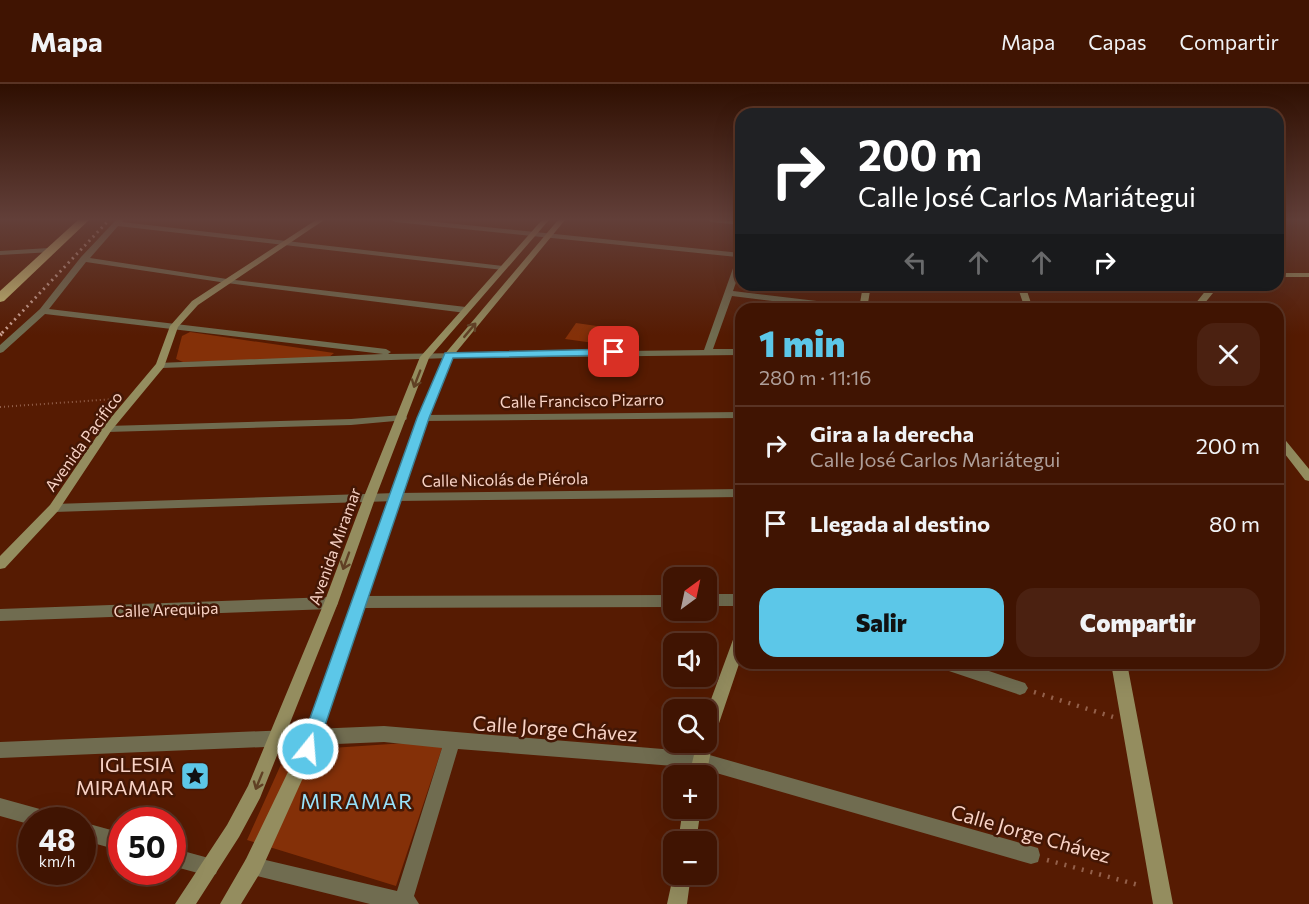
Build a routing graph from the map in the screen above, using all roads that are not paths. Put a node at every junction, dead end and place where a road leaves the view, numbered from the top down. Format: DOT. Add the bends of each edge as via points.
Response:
graph roads {
  1 [pos="24,258"];
  2 [pos="40,258"];
  3 [pos="263,258"];
  4 [pos="415,258"];
  5 [pos="512,258"];
  6 [pos="530,258"];
  7 [pos="84,259"];
  8 [pos="16,266"];
  9 [pos="503,268"];
  10 [pos="735,274"];
  11 [pos="1284,275"];
  12 [pos="1309,275"];
  13 [pos="227,281"];
  14 [pos="1210,291"];
  15 [pos="729,293"];
  16 [pos="0,297"];
  17 [pos="812,303"];
  18 [pos="1200,303"];
  19 [pos="466,310"];
  20 [pos="43,311"];
  21 [pos="174,326"];
  22 [pos="0,350"];
  23 [pos="708,351"];
  24 [pos="735,352"];
  25 [pos="449,355"];
  26 [pos="425,357"];
  27 [pos="161,365"];
  28 [pos="735,415"];
  29 [pos="402,418"];
  30 [pos="423,418"];
  31 [pos="107,429"];
  32 [pos="1284,446"];
  33 [pos="1309,477"];
  34 [pos="735,493"];
  35 [pos="396,497"];
  36 [pos="369,499"];
  37 [pos="54,508"];
  38 [pos="0,564"];
  39 [pos="717,600"];
  40 [pos="735,600"];
  41 [pos="663,601"];
  42 [pos="358,602"];
  43 [pos="331,603"];
  44 [pos="0,615"];
  45 [pos="735,654"];
  46 [pos="963,669"];
  47 [pos="1120,669"];
  48 [pos="1020,688"];
  49 [pos="717,706"];
  50 [pos="277,737"];
  51 [pos="311,737"];
  52 [pos="452,741"];
  53 [pos="0,750"];
  54 [pos="671,765"];
  55 [pos="717,773"];
  56 [pos="0,807"];
  57 [pos="18,812"];
  58 [pos="1031,855"];
  59 [pos="186,861"];
  60 [pos="253,866"];
  61 [pos="209,867"];
  62 [pos="680,885"];
  63 [pos="1161,898"];
  64 [pos="406,903"];
  65 [pos="185,904"];
  66 [pos="230,904"];
  67 [pos="677,904"];
  1 -- 8 [label="highway"];
  2 -- 16 [label="highway"];
  3 -- 13 [label="main road, Avenida Pacifico"];
  4 -- 9 [label="street"];
  5 -- 9 [label="main road, Avenida Miramar"];
  25 -- 6 [label="main road, one-way"];
  7 -- 13 [label="street"];
  7 -- 20 [label="street"];
  9 -- 19 [label="main road, Avenida Miramar"];
  10 -- 15 [label="street"];
  11 -- 12 [label="main road"];
  13 -- 19 [label="street"];
  13 -- 21 [label="main road, Avenida Pacifico" via="195,303"];
  14 -- 18 [label="main road"];
  15 -- 17 [label="street"];
  15 -- 23 [label="street"];
  19 -- 26 [label="main road, Avenida Miramar"];
  20 -- 21 [label="street"];
  20 -- 22 [label="street"];
  21 -- 26 [label="street"];
  21 -- 27 [label="main road, Avenida Pacifico"];
  23 -- 24 [label="street"];
  23 -- 25 [label="street"];
  25 -- 26 [label="street"];
  25 -- 30 [label="main road"];
  26 -- 27 [label="street"];
  26 -- 29 [label="main road, Avenida Miramar, one-way"];
  27 -- 31 [label="main road, Avenida Pacifico"];
  28 -- 30 [label="street, Calle Francisco Pizarro"];
  29 -- 31 [label="street"];
  29 -- 36 [label="main road, Avenida Miramar"];
  30 -- 35 [label="main road"];
  31 -- 37 [label="main road, Avenida Pacifico"];
  32 -- 33 [label="main road"];
  34 -- 35 [label="street, Calle Nicolás de Piérola"];
  35 -- 36 [label="street, Calle Nicolás de Piérola"];
  35 -- 42 [label="main road"];
  36 -- 37 [label="street, Calle Nicolás de Piérola"];
  36 -- 43 [label="main road, Avenida Miramar, one-way"];
  37 -- 38 [label="main road, Avenida Pacifico"];
  39 -- 40 [label="street"];
  41 -- 42 [label="street"];
  42 -- 51 [label="main road"];
  43 -- 44 [label="street, Calle Arequipa"];
  43 -- 50 [label="main road, Avenida Miramar"];
  45 -- 49 [label="main road"];
  46 -- 48 [label="street"];
  47 -- 63 [label="main road"];
  50 -- 51 [label="street, Calle Jorge Chávez"];
  50 -- 53 [label="street, Calle Jorge Chávez"];
  50 -- 61 [label="main road, Avenida Miramar, one-way" via="254,792"];
  51 -- 52 [label="street, Calle Jorge Chávez" via="384,734"];
  51 -- 60 [label="main road"];
  52 -- 54 [label="street, Calle Jorge Chávez"];
  52 -- 64 [label="street"];
  55 -- 58 [label="street, Calle Jorge Chávez"];
  56 -- 57 [label="street"];
  59 -- 61 [label="street"];
  60 -- 64 [label="street"];
  60 -- 66 [label="main road"];
  61 -- 65 [label="main road, Avenida Miramar"];
  62 -- 67 [label="main road"];
}
